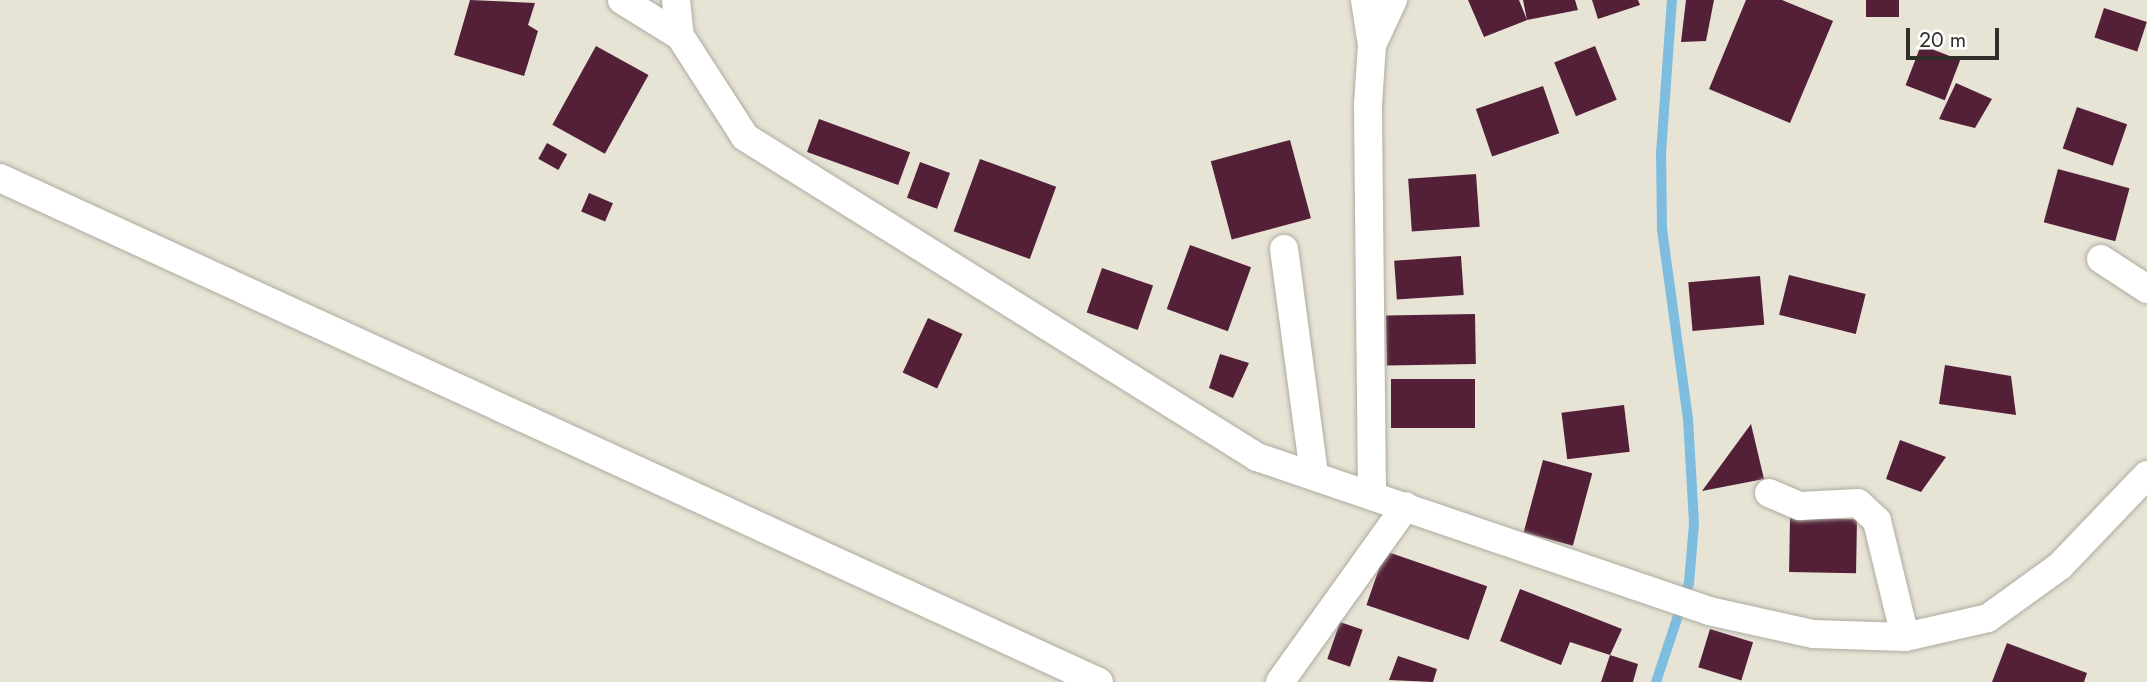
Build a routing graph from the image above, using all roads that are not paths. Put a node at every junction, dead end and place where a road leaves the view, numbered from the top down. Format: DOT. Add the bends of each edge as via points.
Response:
graph roads {
  1 [pos="621,0"];
  2 [pos="676,0"];
  3 [pos="1365,0"];
  4 [pos="1393,0"];
  5 [pos="680,36"];
  6 [pos="1372,46"];
  7 [pos="0,178"];
  8 [pos="1284,249"];
  9 [pos="2101,260"];
  10 [pos="2147,289"];
  11 [pos="1314,475"];
  12 [pos="2147,475"];
  13 [pos="1769,493"];
  14 [pos="1372,494"];
  15 [pos="1406,506"];
  16 [pos="1905,637"];
  17 [pos="1099,682"];
  18 [pos="1280,682"];
  1 -- 5 [label="street"];
  2 -- 5 [label="street"];
  3 -- 6 [label="street"];
  4 -- 6 [label="street"];
  5 -- 11 [label="street" via="745,137 1257,457"];
  6 -- 14 [label="street" via="1368,106"];
  7 -- 17 [label="street"];
  8 -- 11 [label="street"];
  9 -- 10 [label="street"];
  11 -- 14 [label="street"];
  12 -- 16 [label="street" via="2060,566 1988,618"];
  13 -- 16 [label="street" via="1800,506 1858,503 1877,521"];
  14 -- 15 [label="street"];
  15 -- 16 [label="street" via="1702,609 1813,634"];
  15 -- 18 [label="street"];
}
